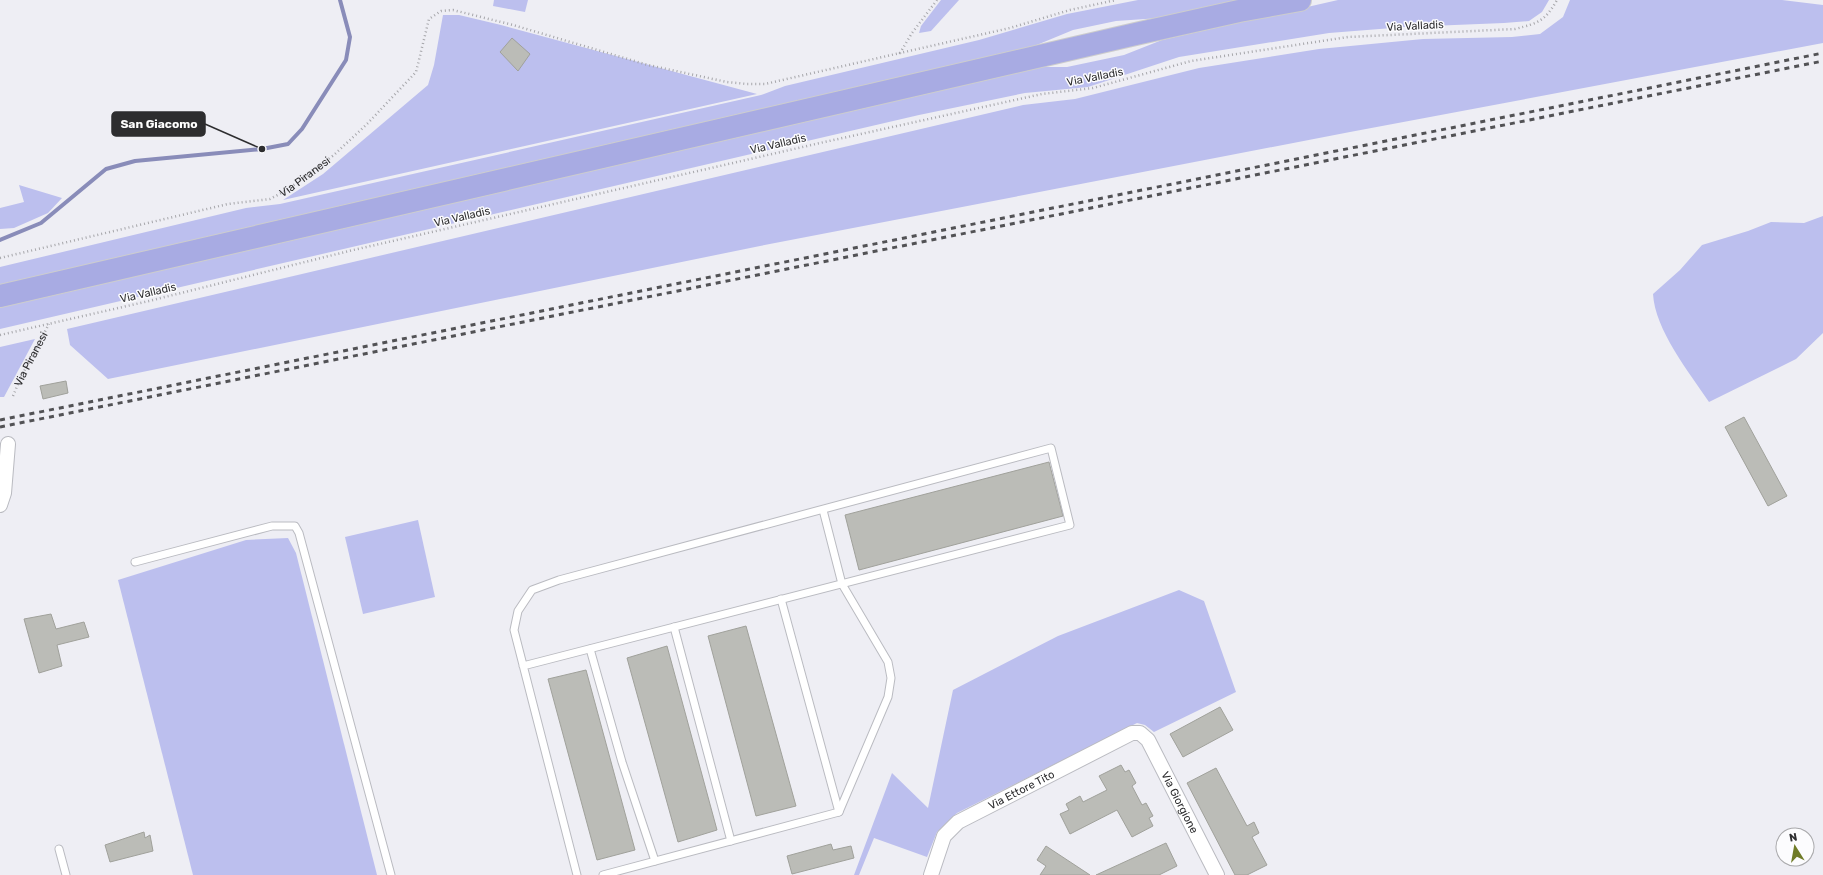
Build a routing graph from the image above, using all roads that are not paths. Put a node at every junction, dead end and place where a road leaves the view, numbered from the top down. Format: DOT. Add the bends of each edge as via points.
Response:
graph roads {
  1 [pos="1300,0"];
  2 [pos="0,296"];
  3 [pos="8,444"];
  4 [pos="0,505"];
  5 [pos="822,510"];
  6 [pos="135,562"];
  7 [pos="842,584"];
  8 [pos="781,599"];
  9 [pos="674,627"];
  10 [pos="590,649"];
  11 [pos="523,666"];
  12 [pos="1140,732"];
  13 [pos="839,812"];
  14 [pos="732,841"];
  15 [pos="59,849"];
  16 [pos="655,861"];
  17 [pos="1212,873"];
  18 [pos="66,875"];
  19 [pos="391,875"];
  20 [pos="576,875"];
  21 [pos="603,875"];
  22 [pos="931,875"];
  1 -- 2 [label="highway" via="1140,33"];
  3 -- 4 [label="street" via="4,493"];
  5 -- 7 [label="lane"];
  5 -- 7 [label="lane" via="1051,448 1070,525"];
  5 -- 11 [label="lane" via="559,580 532,590 518,611 514,630"];
  6 -- 19 [label="lane" via="272,526 295,526 299,533"];
  7 -- 8 [label="lane"];
  7 -- 13 [label="lane" via="888,662 891,678 888,697"];
  8 -- 9 [label="lane"];
  8 -- 13 [label="lane"];
  9 -- 10 [label="lane"];
  9 -- 14 [label="lane"];
  10 -- 11 [label="lane"];
  10 -- 16 [label="lane" via="622,762"];
  11 -- 20 [label="lane"];
  12 -- 17 [label="street, Via Giorgione" via="1148,740"];
  12 -- 22 [label="street, Via Ettore Tito" via="1132,733 958,822 944,836"];
  13 -- 14 [label="lane"];
  14 -- 16 [label="lane"];
  15 -- 18 [label="lane"];
  16 -- 21 [label="lane"];
}
